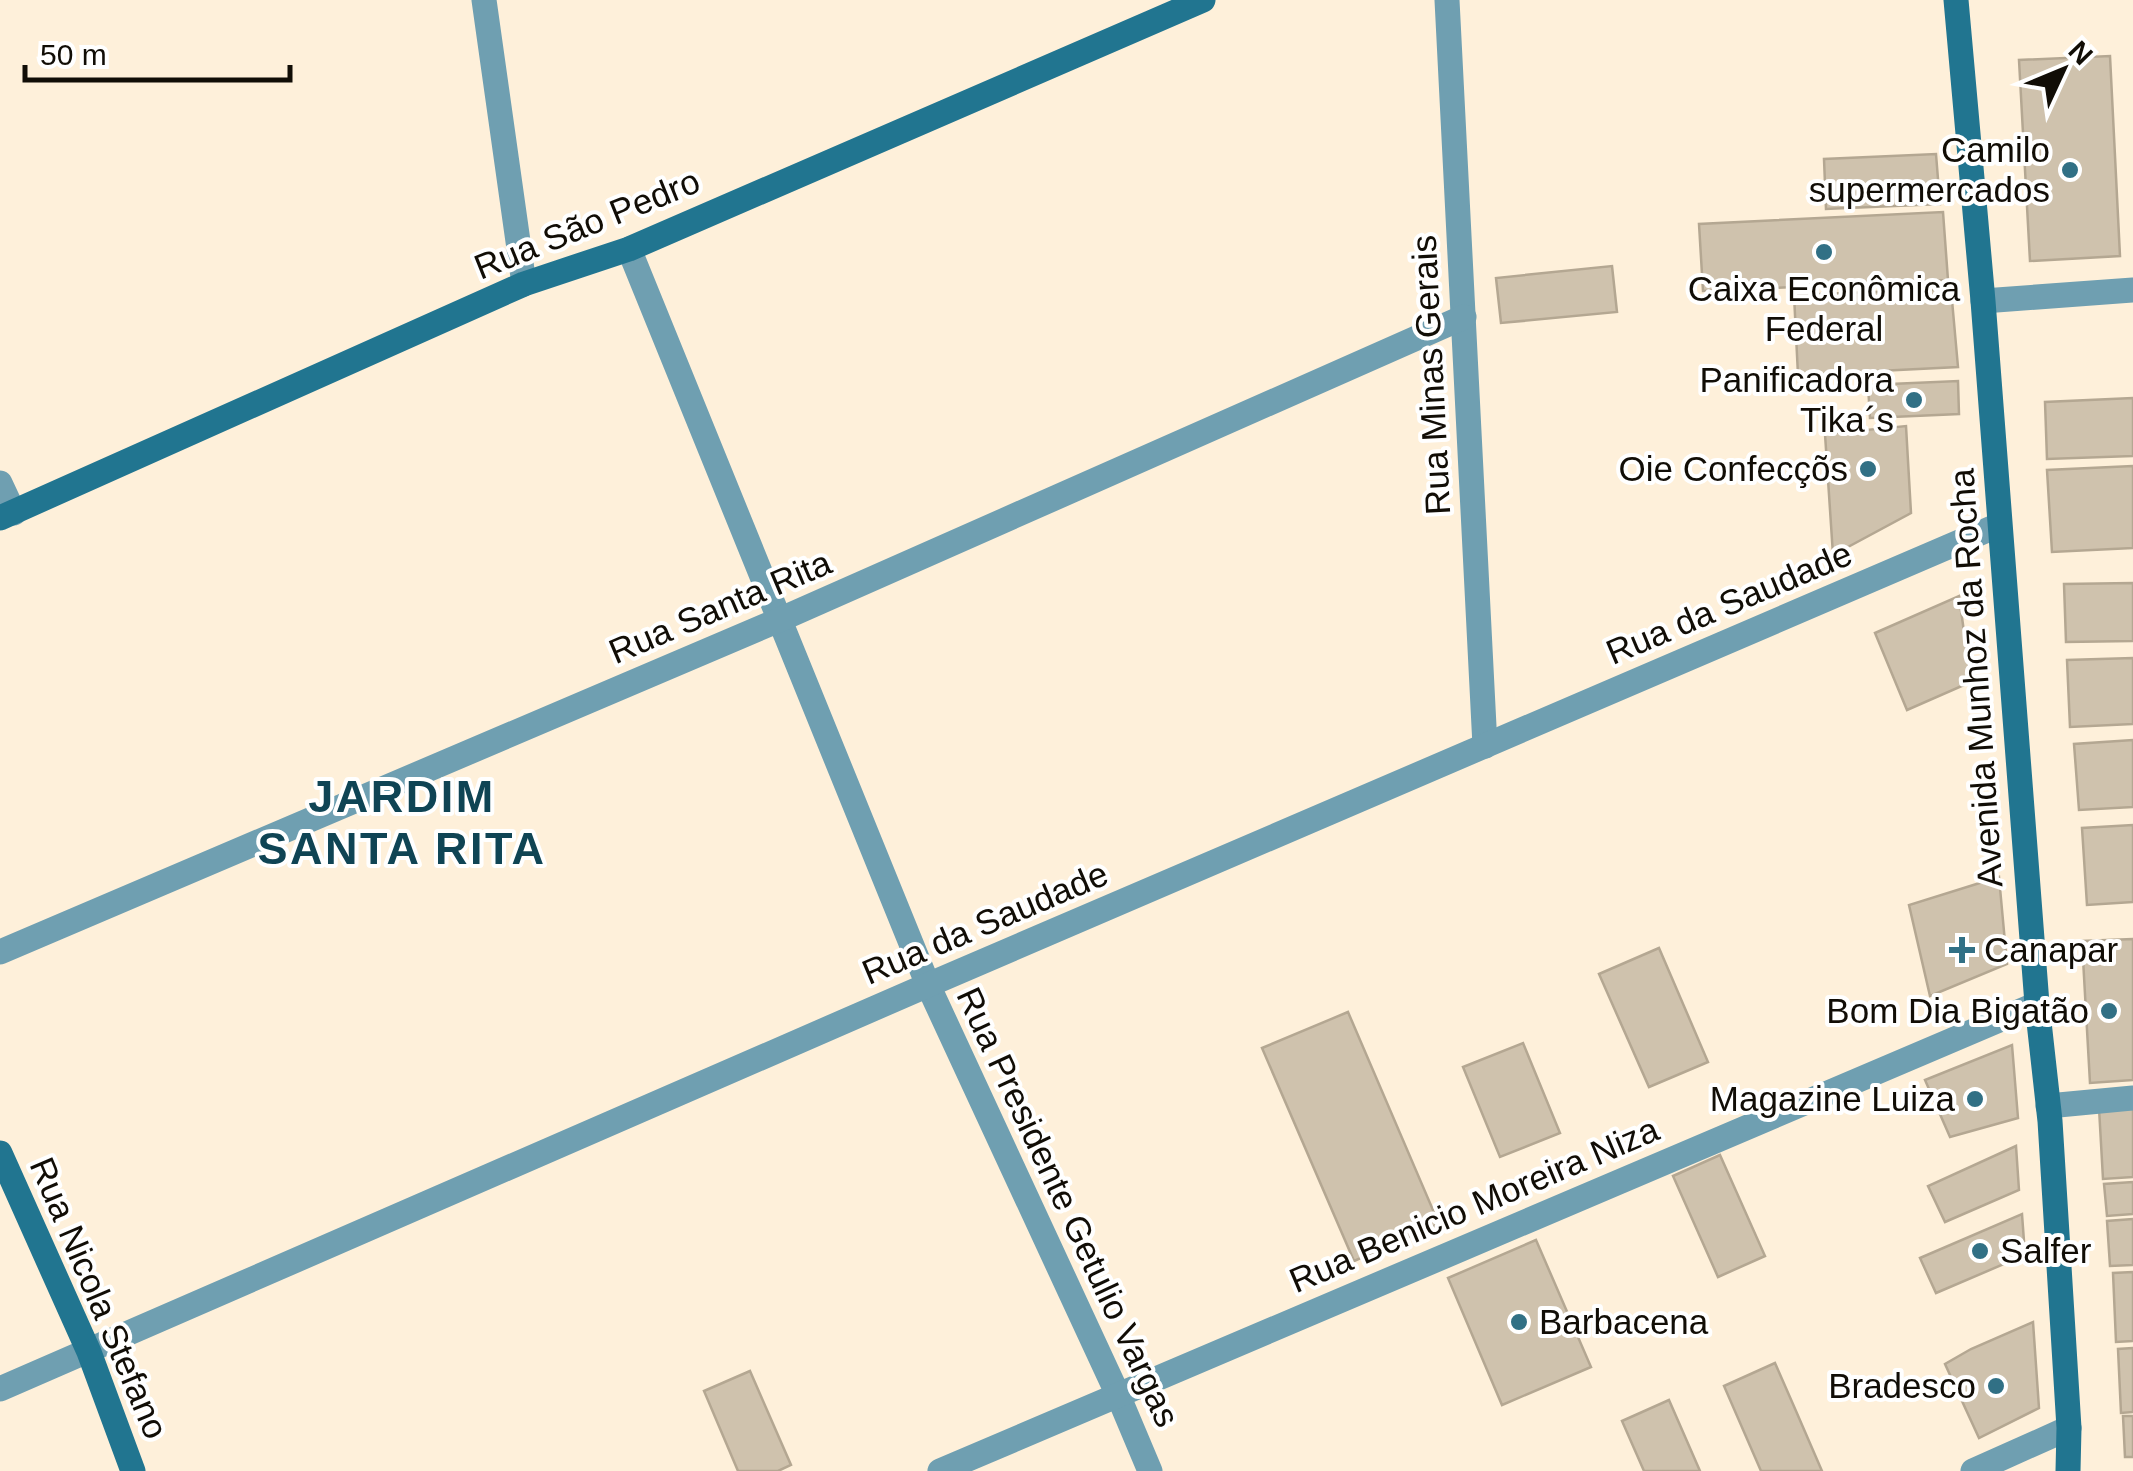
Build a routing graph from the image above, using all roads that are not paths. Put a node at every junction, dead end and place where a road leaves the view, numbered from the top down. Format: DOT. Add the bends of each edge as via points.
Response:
graph roads {
  1 [pos="484,0"];
  2 [pos="1203,0"];
  3 [pos="1448,0"];
  4 [pos="1956,0"];
  5 [pos="628,248"];
  6 [pos="524,284"];
  7 [pos="2133,290"];
  8 [pos="1982,301"];
  9 [pos="1464,317"];
  10 [pos="0,483"];
  11 [pos="7,516"];
  12 [pos="1999,525"];
  13 [pos="779,620"];
  14 [pos="1485,746"];
  15 [pos="0,952"];
  16 [pos="928,986"];
  17 [pos="2036,1004"];
  18 [pos="2133,1098"];
  19 [pos="2048,1106"];
  20 [pos="0,1153"];
  21 [pos="88,1352"];
  22 [pos="0,1389"];
  23 [pos="1118,1395"];
  24 [pos="2069,1428"];
  25 [pos="133,1471"];
  26 [pos="940,1471"];
  27 [pos="1150,1471"];
  28 [pos="1973,1471"];
  29 [pos="2068,1471"];
  1 -- 6 [label="street"];
  2 -- 5 [label="street, Rua São Pedro"];
  3 -- 9 [label="street, Rua Minas Gerais"];
  4 -- 8 [label="street, Avenida Munhoz da Rocha"];
  5 -- 6 [label="street, Rua São Pedro"];
  5 -- 13 [label="street, Rua Presidente Getulio Vargas"];
  6 -- 11 [label="street, Rua São Pedro"];
  7 -- 8 [label="street"];
  8 -- 12 [label="street, Avenida Munhoz da Rocha"];
  9 -- 13 [label="street, Rua Santa Rita"];
  9 -- 14 [label="street, Rua Minas Gerais"];
  10 -- 11 [label="street"];
  12 -- 14 [label="street, Rua da Saudade"];
  12 -- 17 [label="street, Avenida Munhoz da Rocha"];
  13 -- 15 [label="street, Rua Santa Rita"];
  13 -- 16 [label="street, Rua Presidente Getulio Vargas"];
  14 -- 16 [label="street, Rua da Saudade"];
  16 -- 21 [label="street, Rua da Saudade"];
  16 -- 23 [label="street, Rua Presidente Getulio Vargas"];
  17 -- 19 [label="street, Avenida Munhoz da Rocha"];
  17 -- 23 [label="street, Rua Benicio Moreira Niza"];
  18 -- 19 [label="street"];
  19 -- 24 [label="street, Avenida Munhoz da Rocha"];
  20 -- 21 [label="street, Rua Nicola Stefano"];
  21 -- 22 [label="street, Rua da Saudade"];
  21 -- 25 [label="street, Rua Nicola Stefano"];
  23 -- 26 [label="street, Rua Benicio Moreira Niza"];
  23 -- 27 [label="street, Rua Presidente Getulio Vargas"];
  24 -- 28 [label="street"];
  24 -- 29 [label="street, Avenida Munhoz da Rocha"];
}
